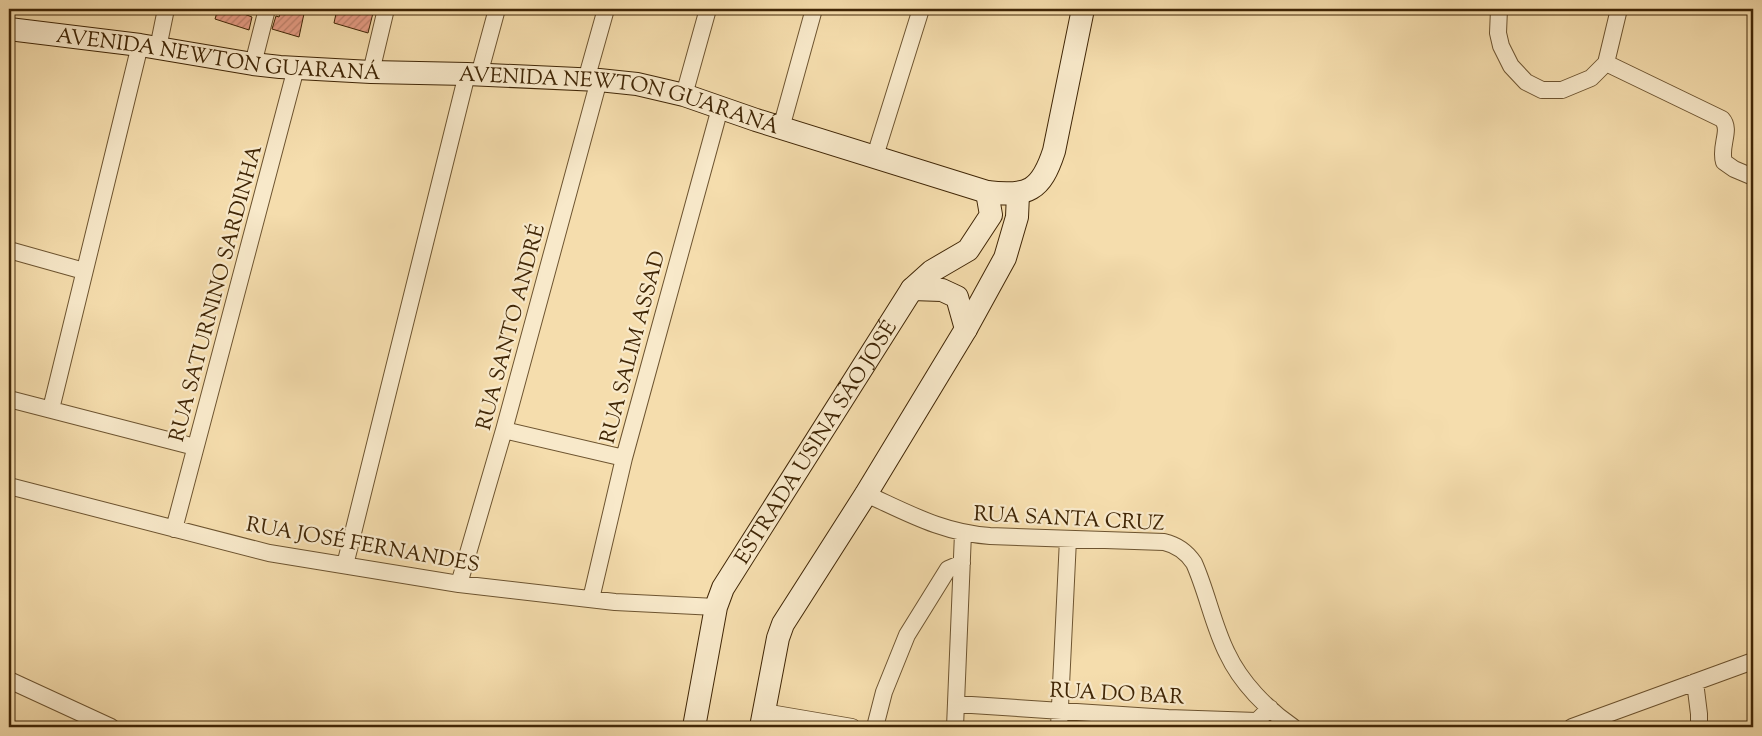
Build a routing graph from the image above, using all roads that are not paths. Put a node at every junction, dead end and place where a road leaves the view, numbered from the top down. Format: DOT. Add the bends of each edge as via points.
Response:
graph roads {
  1 [pos="166,9"];
  2 [pos="267,9"];
  3 [pos="386,9"];
  4 [pos="497,9"];
  5 [pos="606,9"];
  6 [pos="708,9"];
  7 [pos="814,9"];
  8 [pos="921,9"];
  9 [pos="1083,9"];
  10 [pos="1499,9"];
  11 [pos="1619,9"];
  12 [pos="9,29"];
  13 [pos="149,46"];
  14 [pos="1606,63"];
  15 [pos="253,64"];
  16 [pos="296,68"];
  17 [pos="371,72"];
  18 [pos="473,75"];
  19 [pos="592,80"];
  20 [pos="684,95"];
  21 [pos="720,108"];
  22 [pos="781,128"];
  23 [pos="875,156"];
  24 [pos="1753,177"];
  25 [pos="987,192"];
  26 [pos="1018,194"];
  27 [pos="9,250"];
  28 [pos="84,271"];
  29 [pos="912,289"];
  30 [pos="966,329"];
  31 [pos="9,398"];
  32 [pos="51,409"];
  33 [pos="504,430"];
  34 [pos="195,448"];
  35 [pos="624,458"];
  36 [pos="9,486"];
  37 [pos="866,494"];
  38 [pos="174,528"];
  39 [pos="964,533"];
  40 [pos="1068,539"];
  41 [pos="962,563"];
  42 [pos="344,565"];
  43 [pos="459,584"];
  44 [pos="591,599"];
  45 [pos="716,607"];
  46 [pos="1753,661"];
  47 [pos="9,680"];
  48 [pos="1694,682"];
  49 [pos="956,704"];
  50 [pos="1270,708"];
  51 [pos="1060,719"];
  52 [pos="763,720"];
  53 [pos="1167,722"];
  54 [pos="1582,725"];
  55 [pos="1287,726"];
  56 [pos="111,727"];
  57 [pos="694,727"];
  58 [pos="852,727"];
  59 [pos="875,727"];
  60 [pos="955,727"];
  61 [pos="1699,727"];
  1 -- 13 [label="street"];
  2 -- 15 [label="street"];
  3 -- 17 [label="street"];
  4 -- 18 [label="street"];
  5 -- 19 [label="street, RUA SANTO ANDRÉ"];
  6 -- 20 [label="street"];
  7 -- 22 [label="street"];
  8 -- 23 [label="street"];
  9 -- 26 [label="main road" via="1054,151 1041,180"];
  10 -- 14 [label="street" via="1501,46 1511,66 1526,82 1542,90 1562,90 1590,78"];
  11 -- 14 [label="street"];
  12 -- 13 [label="main road, AVENIDA NEWTON GUARANÁ"];
  13 -- 15 [label="main road, AVENIDA NEWTON GUARANÁ"];
  13 -- 28 [label="street"];
  14 -- 24 [label="street" via="1722,119 1726,125 1722,148 1724,162"];
  15 -- 16 [label="main road, AVENIDA NEWTON GUARANÁ"];
  16 -- 17 [label="main road, AVENIDA NEWTON GUARANÁ"];
  16 -- 34 [label="street, RUA SATURNINO SARDINHA"];
  17 -- 18 [label="main road, AVENIDA NEWTON GUARANÁ"];
  18 -- 19 [label="main road, AVENIDA NEWTON GUARANÁ"];
  18 -- 42 [label="street"];
  19 -- 20 [label="main road, AVENIDA NEWTON GUARANÁ" via="637,84"];
  19 -- 33 [label="street, RUA SANTO ANDRÉ"];
  20 -- 21 [label="main road, AVENIDA NEWTON GUARANÁ"];
  21 -- 22 [label="main road, AVENIDA NEWTON GUARANÁ"];
  21 -- 35 [label="street, RUA SALIM ASSAD"];
  22 -- 23 [label="main road, AVENIDA NEWTON GUARANÁ"];
  23 -- 25 [label="main road, AVENIDA NEWTON GUARANÁ"];
  25 -- 26 [label="main road, AVENIDA NEWTON GUARANÁ"];
  25 -- 29 [label="main road, ESTRADA USINA SÃO JOSÉ" via="991,215 968,250 932,271"];
  26 -- 30 [label="main road" via="1017,217 1005,258"];
  27 -- 28 [label="street"];
  28 -- 32 [label="street"];
  29 -- 30 [label="main road" via="942,290 956,297"];
  29 -- 45 [label="main road, ESTRADA USINA SÃO JOSÉ" via="724,588"];
  30 -- 37 [label="main road"];
  31 -- 32 [label="street"];
  32 -- 34 [label="street"];
  33 -- 35 [label="street"];
  33 -- 43 [label="street, RUA SANTO ANDRÉ"];
  34 -- 38 [label="street, RUA SATURNINO SARDINHA"];
  35 -- 44 [label="street, RUA SALIM ASSAD"];
  36 -- 38 [label="street, RUA JOSÉ FERNANDES"];
  37 -- 39 [label="street, RUA SANTA CRUZ" via="934,525"];
  37 -- 52 [label="main road" via="783,624"];
  38 -- 42 [label="street, RUA JOSÉ FERNANDES" via="269,553"];
  39 -- 40 [label="street, RUA SANTA CRUZ"];
  39 -- 41 [label="street"];
  40 -- 50 [label="street, RUA SANTA CRUZ" via="1164,542 1184,550 1197,570 1227,653 1244,681"];
  40 -- 51 [label="street"];
  41 -- 49 [label="street"];
  41 -- 59 [label="street" via="948,570 907,635 884,692"];
  42 -- 43 [label="street, RUA JOSÉ FERNANDES"];
  43 -- 44 [label="street, RUA JOSÉ FERNANDES"];
  44 -- 45 [label="street, RUA JOSÉ FERNANDES"];
  45 -- 57 [label="main road, ESTRADA USINA SÃO JOSÉ"];
  46 -- 48 [label="street"];
  47 -- 56 [label="street"];
  48 -- 54 [label="street"];
  48 -- 61 [label="street"];
  49 -- 51 [label="street, RUA DO BAR"];
  49 -- 60 [label="street"];
  50 -- 53 [label="street, RUA DO BAR" via="1256,721"];
  50 -- 55 [label="street, RUA SANTA CRUZ"];
  51 -- 53 [label="street, RUA DO BAR"];
  52 -- 58 [label="street"];
}
